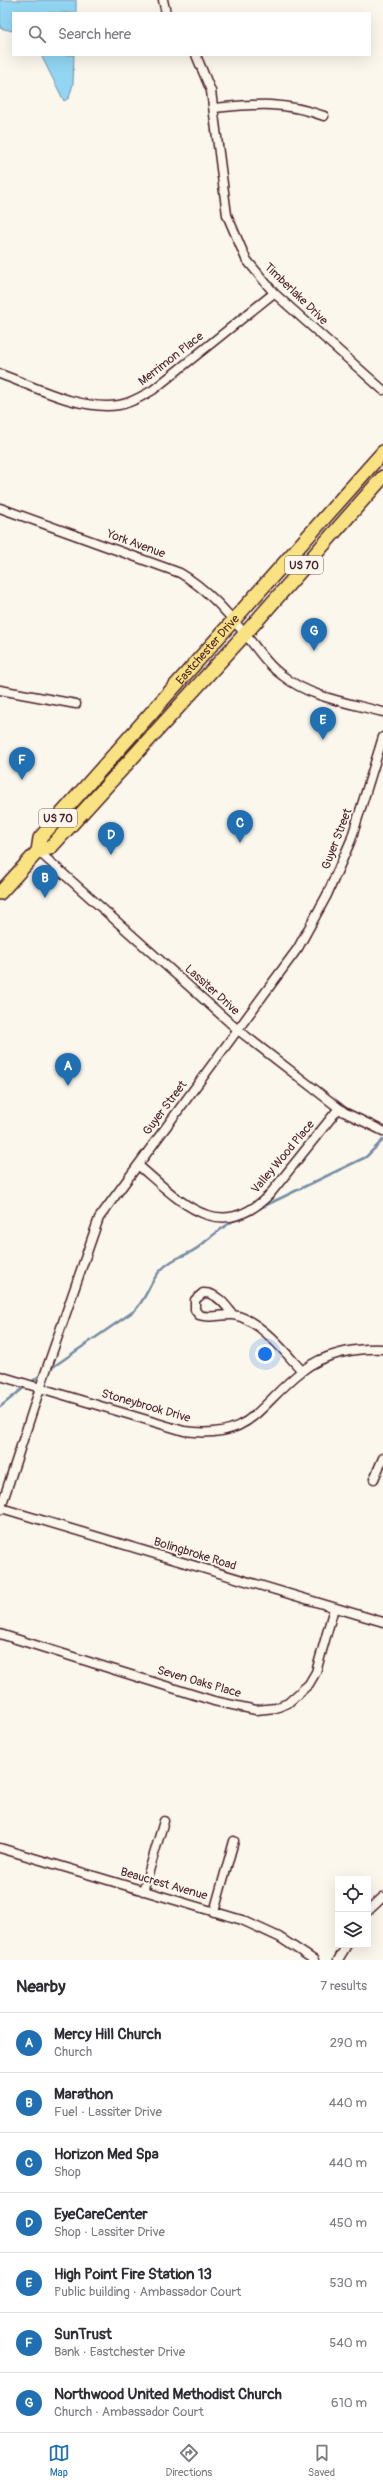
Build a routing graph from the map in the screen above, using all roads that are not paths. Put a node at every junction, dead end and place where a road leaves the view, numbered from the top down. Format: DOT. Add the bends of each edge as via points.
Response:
graph roads {
  1 [pos="164,0"];
  2 [pos="166,12"];
  3 [pos="197,56"];
  4 [pos="214,108"];
  5 [pos="324,116"];
  6 [pos="274,293"];
  7 [pos="0,374"];
  8 [pos="383,390"];
  9 [pos="383,452"];
  10 [pos="383,477"];
  11 [pos="0,508"];
  12 [pos="234,621"];
  13 [pos="245,634"];
  14 [pos="0,690"];
  15 [pos="76,704"];
  16 [pos="383,712"];
  17 [pos="383,737"];
  18 [pos="38,851"];
  19 [pos="0,893"];
  20 [pos="238,1030"];
  21 [pos="339,1108"];
  22 [pos="383,1131"];
  23 [pos="138,1165"];
  24 [pos="233,1316"];
  25 [pos="383,1349"];
  26 [pos="302,1370"];
  27 [pos="0,1376"];
  28 [pos="40,1388"];
  29 [pos="383,1458"];
  30 [pos="374,1479"];
  31 [pos="0,1509"];
  32 [pos="334,1608"];
  33 [pos="383,1622"];
  34 [pos="0,1634"];
  35 [pos="164,1821"];
  36 [pos="234,1841"];
  37 [pos="0,1848"];
  38 [pos="143,1891"];
  39 [pos="383,1897"];
  40 [pos="371,1908"];
  41 [pos="214,1912"];
  42 [pos="345,1948"];
  43 [pos="314,1960"];
  44 [pos="338,1960"];
  1 -- 2 [label="street"];
  3 -- 4 [label="street, Timberlake Drive" via="207,76"];
  4 -- 5 [label="street" via="277,104 302,108"];
  4 -- 6 [label="street, Timberlake Drive" via="224,199 232,230 246,259"];
  6 -- 7 [label="street, Merrimon Place" via="153,390 121,405 106,406 75,400"];
  6 -- 8 [label="street, Timberlake Drive"];
  9 -- 12 [label="main road, Eastchester Drive / US 70"];
  10 -- 13 [label="main road, Eastchester Drive / US 70"];
  11 -- 12 [label="street, York Avenue" via="180,573 204,589"];
  12 -- 13 [label="street, York Avenue"];
  12 -- 18 [label="main road, Eastchester Drive / US 70" via="40,838"];
  13 -- 16 [label="street, York Avenue" via="272,666 296,685 319,695"];
  13 -- 18 [label="main road, Eastchester Drive / US 70" via="50,848"];
  14 -- 15 [label="street"];
  17 -- 20 [label="street, Guyer Street" via="351,840 327,895 295,954"];
  18 -- 19 [label="main road, Eastchester Drive / US 70"];
  18 -- 20 [label="street, Lassiter Drive"];
  20 -- 21 [label="street, Lassiter Drive"];
  20 -- 23 [label="street, Guyer Street"];
  21 -- 22 [label="street, Lassiter Drive"];
  21 -- 23 [label="street, Valley Wood Place" via="270,1194 258,1206 239,1215 217,1217 194,1211"];
  23 -- 28 [label="street, Guyer Street" via="99,1218"];
  24 -- 24 [label="street" via="199,1315 195,1310 195,1300 203,1293 210,1293 220,1300"];
  24 -- 26 [label="street" via="262,1330"];
  25 -- 26 [label="street, Stoneybrook Drive" via="341,1353"];
  26 -- 28 [label="street, Stoneybrook Drive" via="242,1425 206,1434 184,1431"];
  27 -- 28 [label="street, Stoneybrook Drive"];
  28 -- 31 [label="street, Guyer Street"];
  29 -- 30 [label="street"];
  31 -- 32 [label="street, Bolingbroke Road"];
  32 -- 33 [label="street, Bolingbroke Road"];
  32 -- 34 [label="street, Seven Oaks Place" via="316,1672 309,1684 288,1703 276,1708 256,1710 214,1701"];
  35 -- 38 [label="street"];
  36 -- 41 [label="street"];
  37 -- 38 [label="street, Beaucrest Avenue"];
  38 -- 41 [label="street, Beaucrest Avenue"];
  39 -- 40 [label="street"];
  41 -- 43 [label="street, Beaucrest Avenue" via="261,1928"];
  42 -- 44 [label="street"];
}
